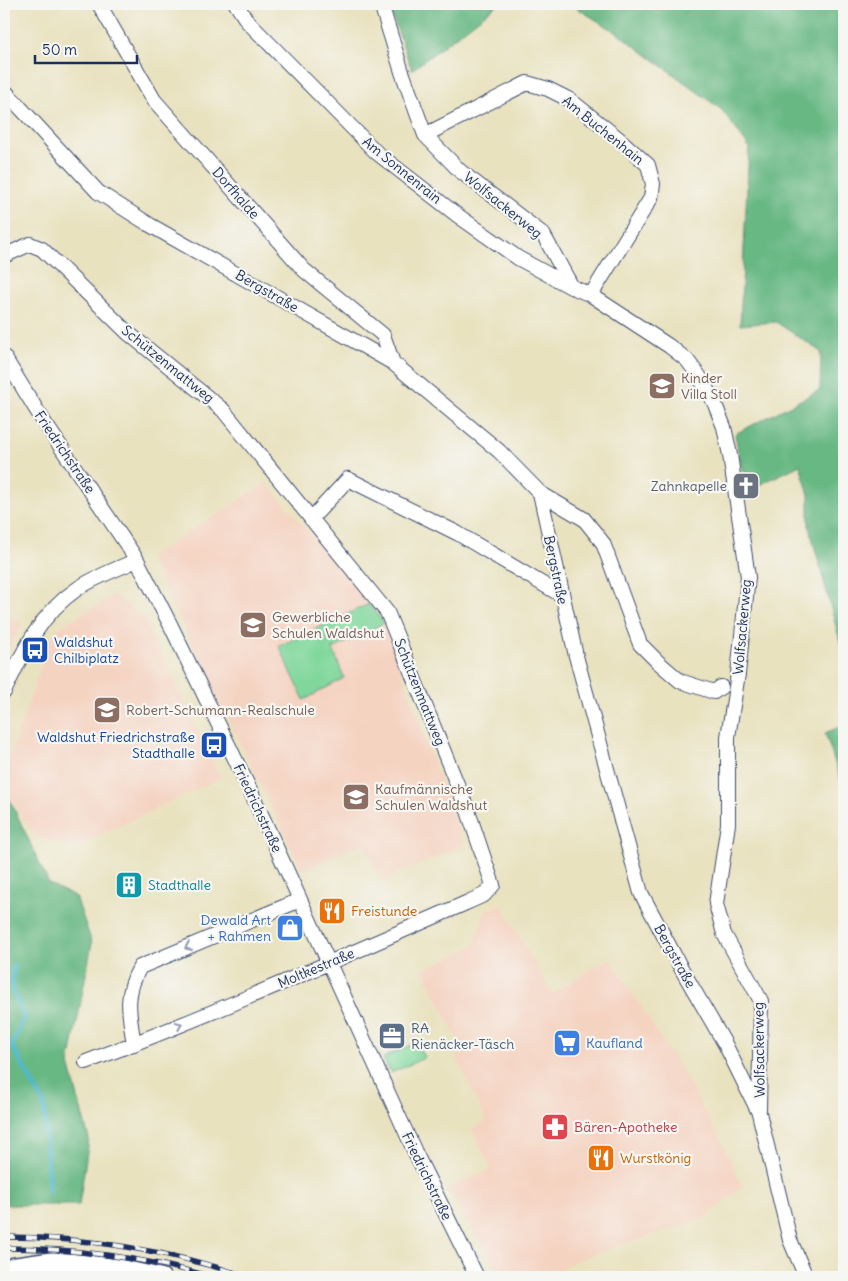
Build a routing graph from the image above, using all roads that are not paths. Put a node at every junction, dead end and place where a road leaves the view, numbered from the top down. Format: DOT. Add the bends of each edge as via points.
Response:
graph roads {
  1 [pos="99,4"];
  2 [pos="236,4"];
  3 [pos="381,4"];
  4 [pos="4,90"];
  5 [pos="426,135"];
  6 [pos="4,256"];
  7 [pos="572,287"];
  8 [pos="591,295"];
  9 [pos="4,357"];
  10 [pos="393,363"];
  11 [pos="540,494"];
  12 [pos="311,519"];
  13 [pos="137,560"];
  14 [pos="561,595"];
  15 [pos="721,687"];
  16 [pos="4,692"];
  17 [pos="493,885"];
  18 [pos="300,900"];
  19 [pos="329,963"];
  20 [pos="134,1044"];
  21 [pos="86,1062"];
  22 [pos="759,1113"];
  23 [pos="8,1267"];
  24 [pos="40,1277"];
  25 [pos="86,1277"];
  26 [pos="162,1277"];
  27 [pos="476,1277"];
  28 [pos="806,1277"];
  1 -- 10 [label="street, Dorfhalde" via="154,100 304,270 384,335"];
  2 -- 7 [label="street, Am Sonnenrain" via="247,21 377,153 518,258"];
  3 -- 5 [label="street, Wolfsackerweg"];
  4 -- 10 [label="street, Bergstraße" via="98,192"];
  5 -- 7 [label="street, Wolfsackerweg" via="460,171 543,234"];
  5 -- 8 [label="street, Am Buchenhain" via="527,83 570,100 648,165 653,184 651,198"];
  6 -- 12 [label="street, Schützenmattweg" via="30,244 42,249 128,333 223,410"];
  7 -- 8 [label="street, Wolfsackerweg"];
  8 -- 22 [label="street, Wolfsackerweg" via="687,360 714,402 726,436 748,577 728,737 728,824 716,904 724,934 761,1001"];
  9 -- 13 [label="street, Friedrichstraße"];
  10 -- 11 [label="street, Bergstraße" via="499,451"];
  11 -- 14 [label="street, Bergstraße"];
  11 -- 15 [label="street" via="584,519 603,543 640,644 680,681 714,692"];
  12 -- 14 [label="street" via="348,479 457,533"];
  12 -- 17 [label="street, Schützenmattweg" via="387,612 468,811"];
  13 -- 16 [label="street" via="78,588 57,605 27,644"];
  13 -- 18 [label="street, Friedrichstraße" via="206,696"];
  14 -- 22 [label="street, Bergstraße" via="641,893 725,1044"];
  17 -- 19 [label="street, Moltkestraße" via="484,895"];
  18 -- 19 [label="street, Friedrichstraße"];
  18 -- 20 [label="street, one-way" via="140,967 132,982 129,1011"];
  20 -- 19 [label="street, Moltkestraße, one-way"];
  19 -- 27 [label="street, Friedrichstraße"];
  20 -- 21 [label="street, Moltkestraße"];
  22 -- 28 [label="street, Bergstraße" via="790,1240"];
  23 -- 24 [label="main road"];
  23 -- 25 [label="main road"];
  23 -- 26 [label="main road" via="55,1260 116,1267"];
}
